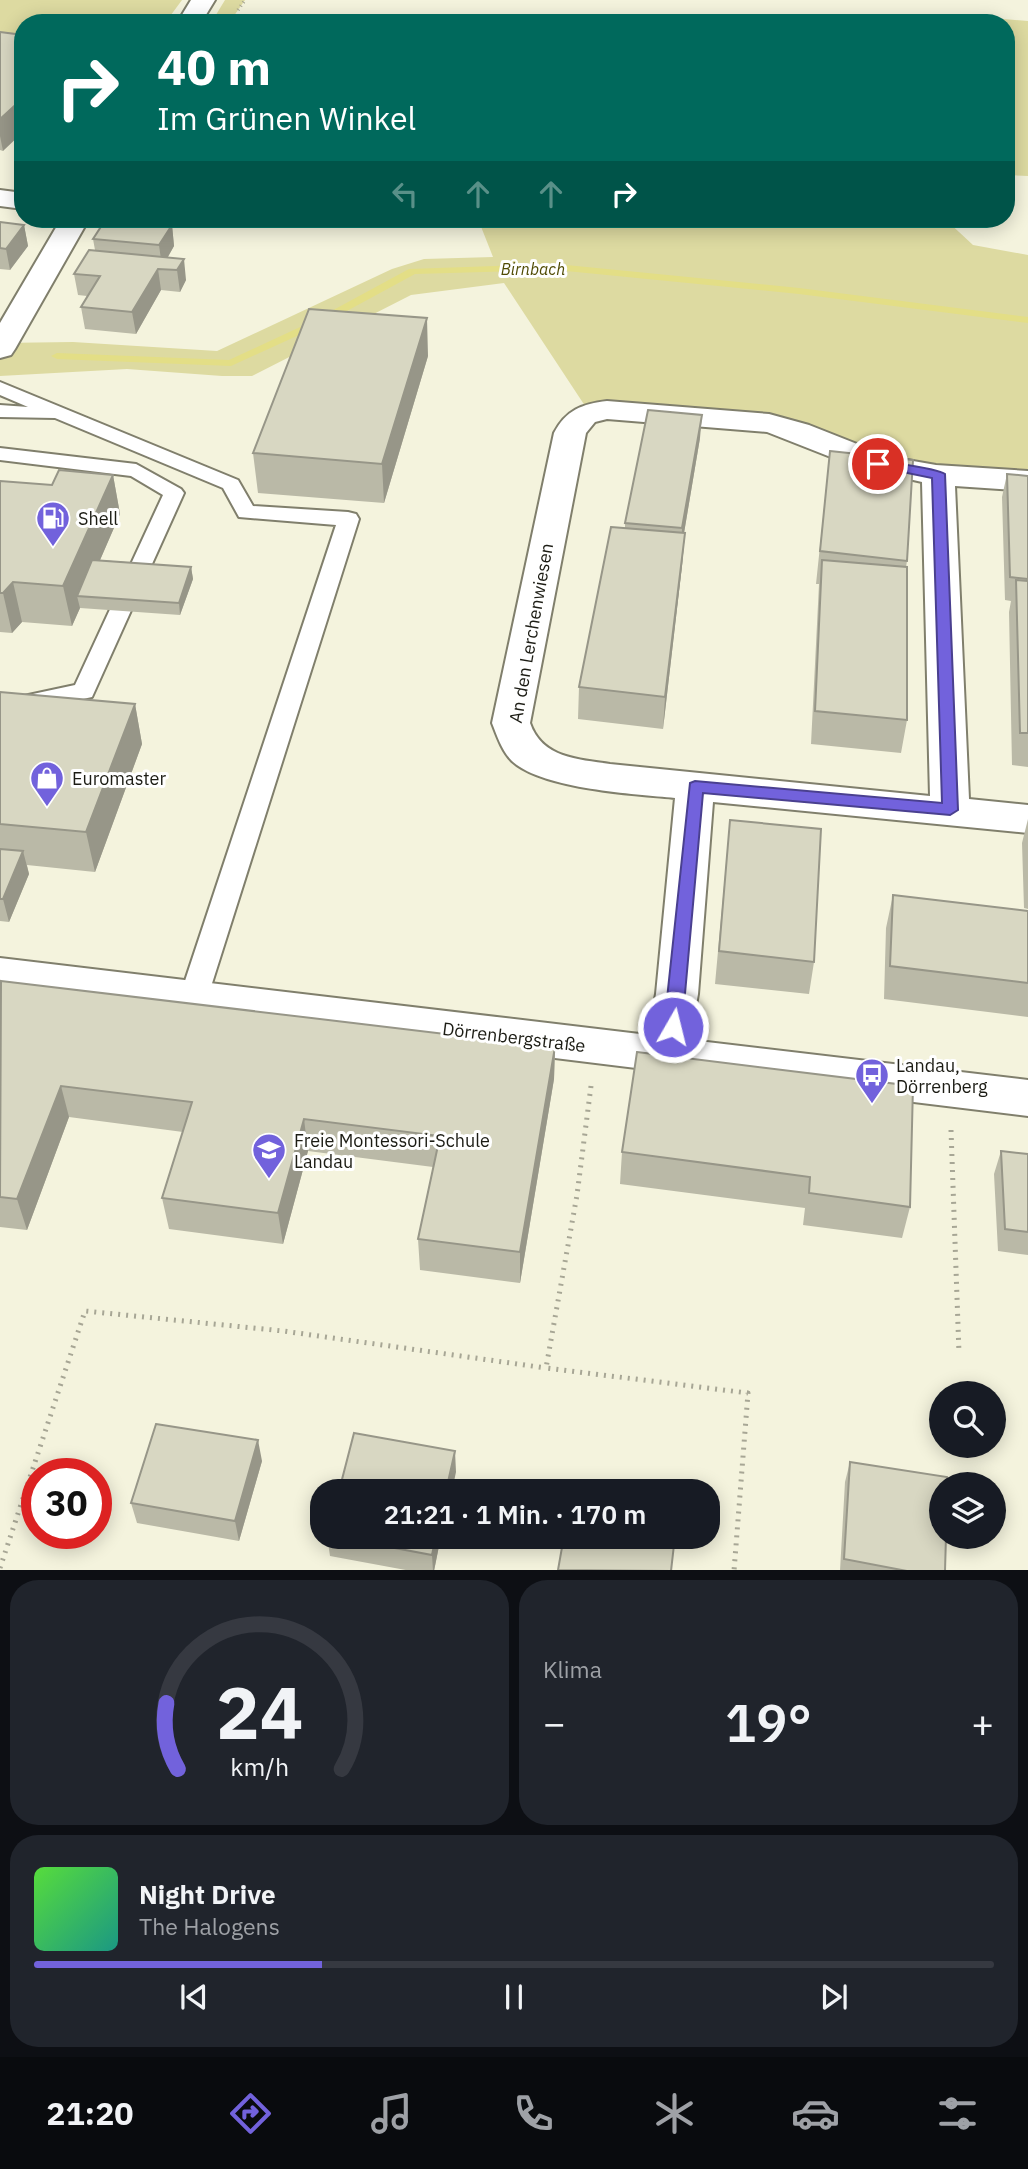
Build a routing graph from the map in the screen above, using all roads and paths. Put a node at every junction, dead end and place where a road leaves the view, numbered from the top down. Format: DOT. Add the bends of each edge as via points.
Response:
graph roads {
  1 [pos="70,228"];
  2 [pos="0,349"];
  3 [pos="0,388"];
  4 [pos="0,411"];
  5 [pos="72,416"];
  6 [pos="0,454"];
  7 [pos="938,474"];
  8 [pos="1028,481"];
  9 [pos="0,709"];
  10 [pos="695,787"];
  11 [pos="950,810"];
  12 [pos="1028,819"];
  13 [pos="0,974"];
  14 [pos="194,996"];
  15 [pos="596,1047"];
  16 [pos="666,1055"];
  17 [pos="950,1090"];
  18 [pos="1028,1098"];
  19 [pos="959,1353"];
  20 [pos="546,1368"];
  21 [pos="0,1568"];
  22 [pos="734,1570"];
  1 -- 2 [label="street"];
  3 -- 5 [label="lane"];
  4 -- 5 [label="lane"];
  5 -- 14 [label="lane" via="231,484 246,512 348,519"];
  6 -- 9 [label="lane" via="135,470 174,493 84,691"];
  7 -- 8 [label="street"];
  7 -- 10 [label="street, An den Lerchenwiesen" via="878,464 769,423 630,411 589,412 576,420 511,723 516,740 530,755 554,766"];
  7 -- 11 [label="street"];
  10 -- 11 [label="street, An den Lerchenwiesen"];
  10 -- 16 [label="street" via="677,994"];
  11 -- 12 [label="street, An den Lerchenwiesen"];
  13 -- 14 [label="street, Dörrenbergstraße"];
  14 -- 15 [label="street, Dörrenbergstraße"];
  15 -- 16 [label="street, Dörrenbergstraße"];
  15 -- 20 [label="path" via="577,1195"];
  16 -- 17 [label="street, Dörrenbergstraße"];
  17 -- 18 [label="street, Dörrenbergstraße"];
  17 -- 19 [label="path"];
  20 -- 21 [label="path" via="283,1331 85,1311"];
  20 -- 22 [label="path" via="748,1393"];
}
